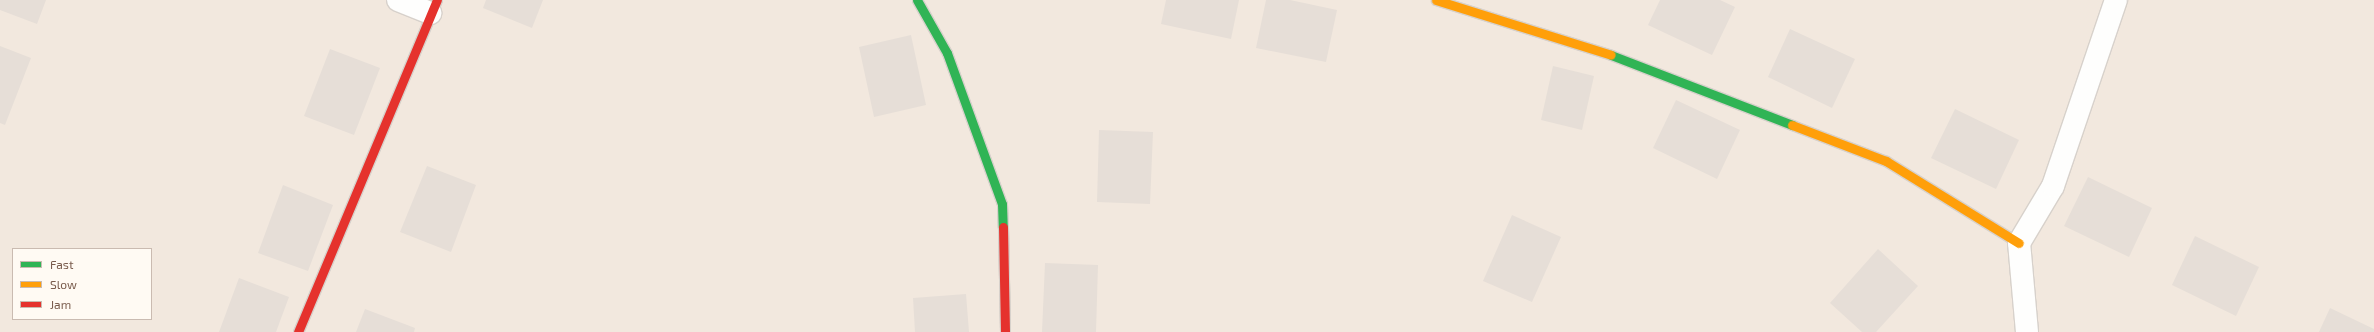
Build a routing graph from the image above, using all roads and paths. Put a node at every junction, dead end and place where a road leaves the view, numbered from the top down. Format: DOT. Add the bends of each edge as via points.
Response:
graph roads {
  1 [pos="398,0"];
  2 [pos="917,0"];
  3 [pos="1436,0"];
  4 [pos="2116,0"];
  5 [pos="434,6"];
  6 [pos="2019,243"];
  7 [pos="298,332"];
  8 [pos="1005,332"];
  9 [pos="2027,332"];
  1 -- 5 [label="street"];
  2 -- 8 [label="street" via="947,53 1002,204"];
  3 -- 6 [label="street" via="1576,41 1886,161"];
  4 -- 6 [label="street" via="2053,186"];
  5 -- 7 [label="street"];
  6 -- 9 [label="street"];
}
